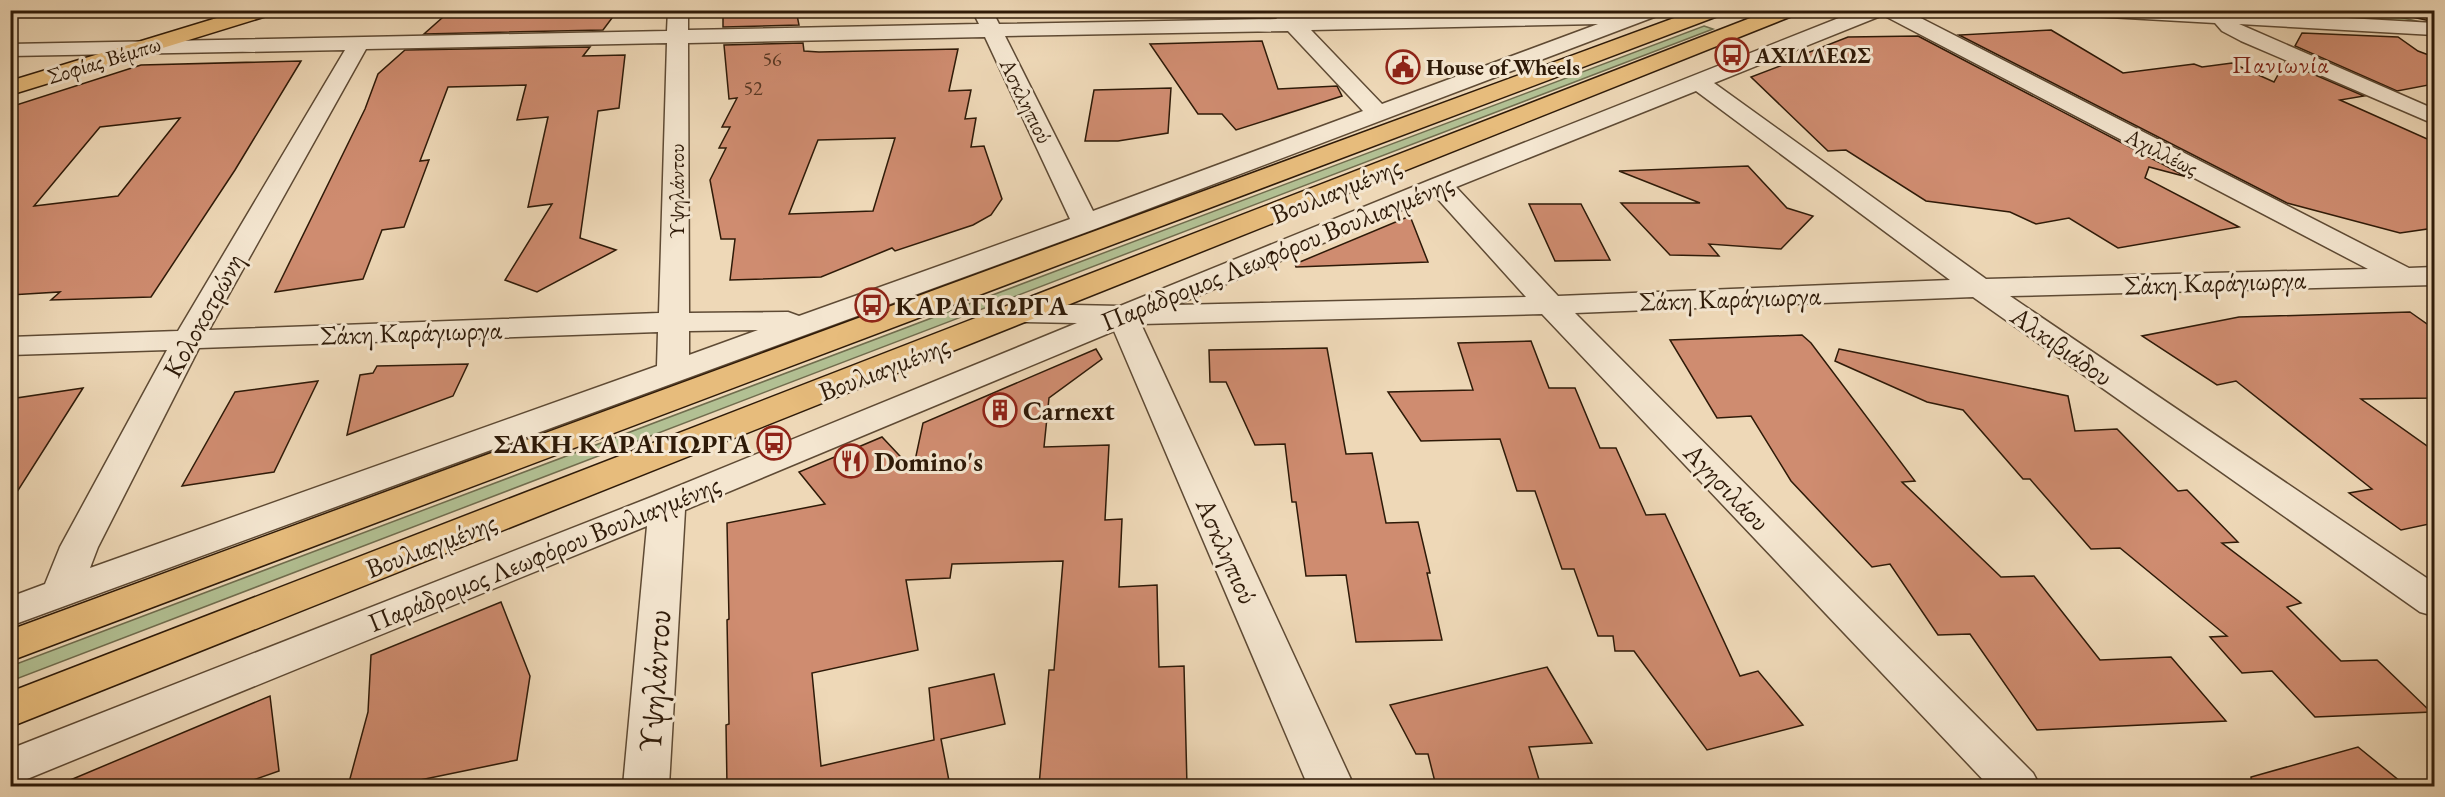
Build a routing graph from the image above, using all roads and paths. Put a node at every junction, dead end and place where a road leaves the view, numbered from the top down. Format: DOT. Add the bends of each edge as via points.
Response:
graph roads {
  1 [pos="228,10"];
  2 [pos="266,10"];
  3 [pos="678,10"];
  4 [pos="1716,10"];
  5 [pos="1790,10"];
  6 [pos="1878,10"];
  7 [pos="1889,10"];
  8 [pos="2091,10"];
  9 [pos="2409,10"];
  10 [pos="1646,14"];
  11 [pos="2156,14"];
  12 [pos="2434,15"];
  13 [pos="1287,17"];
  14 [pos="2229,17"];
  15 [pos="1592,19"];
  16 [pos="987,21"];
  17 [pos="2434,29"];
  18 [pos="676,37"];
  19 [pos="2248,37"];
  20 [pos="359,43"];
  21 [pos="100,48"];
  22 [pos="143,48"];
  23 [pos="10,50"];
  24 [pos="10,75"];
  25 [pos="1697,81"];
  26 [pos="10,88"];
  27 [pos="1379,115"];
  28 [pos="2434,117"];
  29 [pos="1438,185"];
  30 [pos="1085,223"];
  31 [pos="1237,268"];
  32 [pos="2434,276"];
  33 [pos="2403,277"];
  34 [pos="1979,288"];
  35 [pos="2434,292"];
  36 [pos="1550,305"];
  37 [pos="1281,310"];
  38 [pos="1024,313"];
  39 [pos="1122,315"];
  40 [pos="812,321"];
  41 [pos="675,322"];
  42 [pos="188,340"];
  43 [pos="10,346"];
  44 [pos="673,372"];
  45 [pos="667,504"];
  46 [pos="61,594"];
  47 [pos="2434,602"];
  48 [pos="10,612"];
  49 [pos="10,646"];
  50 [pos="10,710"];
  51 [pos="10,768"];
  52 [pos="646,786"];
  53 [pos="1331,786"];
  54 [pos="2018,786"];
  1 -- 21 [label="main road, Σοφίας Βέμπω"];
  2 -- 22 [label="main road, Σοφίας Βέμπω"];
  3 -- 18 [label="street, Υψηλάντου"];
  4 -- 49 [label="main road, Βουλιαγμένης"];
  5 -- 38 [label="main road, Βουλιαγμένης"];
  6 -- 25 [label="street, Παράδρομος Λεωφόρου Βουλιαγμένης"];
  7 -- 33 [label="street, Αχιλλέως"];
  8 -- 11 [label="street"];
  9 -- 12 [label="main road"];
  10 -- 15 [label="street"];
  11 -- 14 [label="street"];
  11 -- 19 [label="street"];
  13 -- 15 [label="street"];
  13 -- 16 [label="street"];
  13 -- 27 [label="street"];
  14 -- 17 [label="street"];
  14 -- 19 [label="street" via="2224,21 2226,25"];
  15 -- 27 [label="street"];
  16 -- 18 [label="street"];
  16 -- 30 [label="street, Ασκληπιού"];
  18 -- 20 [label="street"];
  18 -- 41 [label="street, Υψηλάντου"];
  19 -- 28 [label="street"];
  20 -- 22 [label="street"];
  20 -- 42 [label="street, Κολοκοτρώνη"];
  21 -- 22 [label="street"];
  21 -- 23 [label="street"];
  21 -- 24 [label="main road, Σοφίας Βέμπω"];
  22 -- 26 [label="main road, Σοφίας Βέμπω"];
  25 -- 29 [label="street, Παράδρομος Λεωφόρου Βουλιαγμένης"];
  25 -- 34 [label="street, Αλκιβιάδου"];
  27 -- 30 [label="street"];
  29 -- 31 [label="street, Παράδρομος Λεωφόρου Βουλιαγμένης"];
  29 -- 36 [label="street, Αγησιλάου"];
  30 -- 40 [label="street"];
  31 -- 37 [label="street" via="1242,284 1257,298"];
  31 -- 39 [label="street, Παράδρομος Λεωφόρου Βουλιαγμένης"];
  32 -- 33 [label="street, Σάκη Καράγιωργα"];
  33 -- 34 [label="street, Σάκη Καράγιωργα"];
  33 -- 35 [label="street, Αχιλλέως"];
  34 -- 36 [label="street, Σάκη Καράγιωργα"];
  34 -- 47 [label="street, Αλκιβιάδου"];
  36 -- 37 [label="street, Σάκη Καράγιωργα"];
  36 -- 54 [label="street, Αγησιλάου"];
  37 -- 39 [label="street, Σάκη Καράγιωργα"];
  38 -- 39 [label="street, Σάκη Καράγιωργα"];
  38 -- 50 [label="main road, Βουλιαγμένης"];
  39 -- 45 [label="street, Παράδρομος Λεωφόρου Βουλιαγμένης"];
  39 -- 53 [label="street, Ασκληπιού"];
  40 -- 41 [label="street, Σάκη Καράγιωργα"];
  40 -- 44 [label="street"];
  41 -- 42 [label="street, Σάκη Καράγιωργα"];
  41 -- 44 [label="street, Υψηλάντου"];
  42 -- 43 [label="street, Σάκη Καράγιωργα"];
  42 -- 46 [label="street, Κολοκοτρώνη" via="79,547"];
  44 -- 46 [label="street"];
  45 -- 51 [label="street, Παράδρομος Λεωφόρου Βουλιαγμένης"];
  45 -- 52 [label="street, Υψηλάντου"];
  46 -- 48 [label="street"];
}
